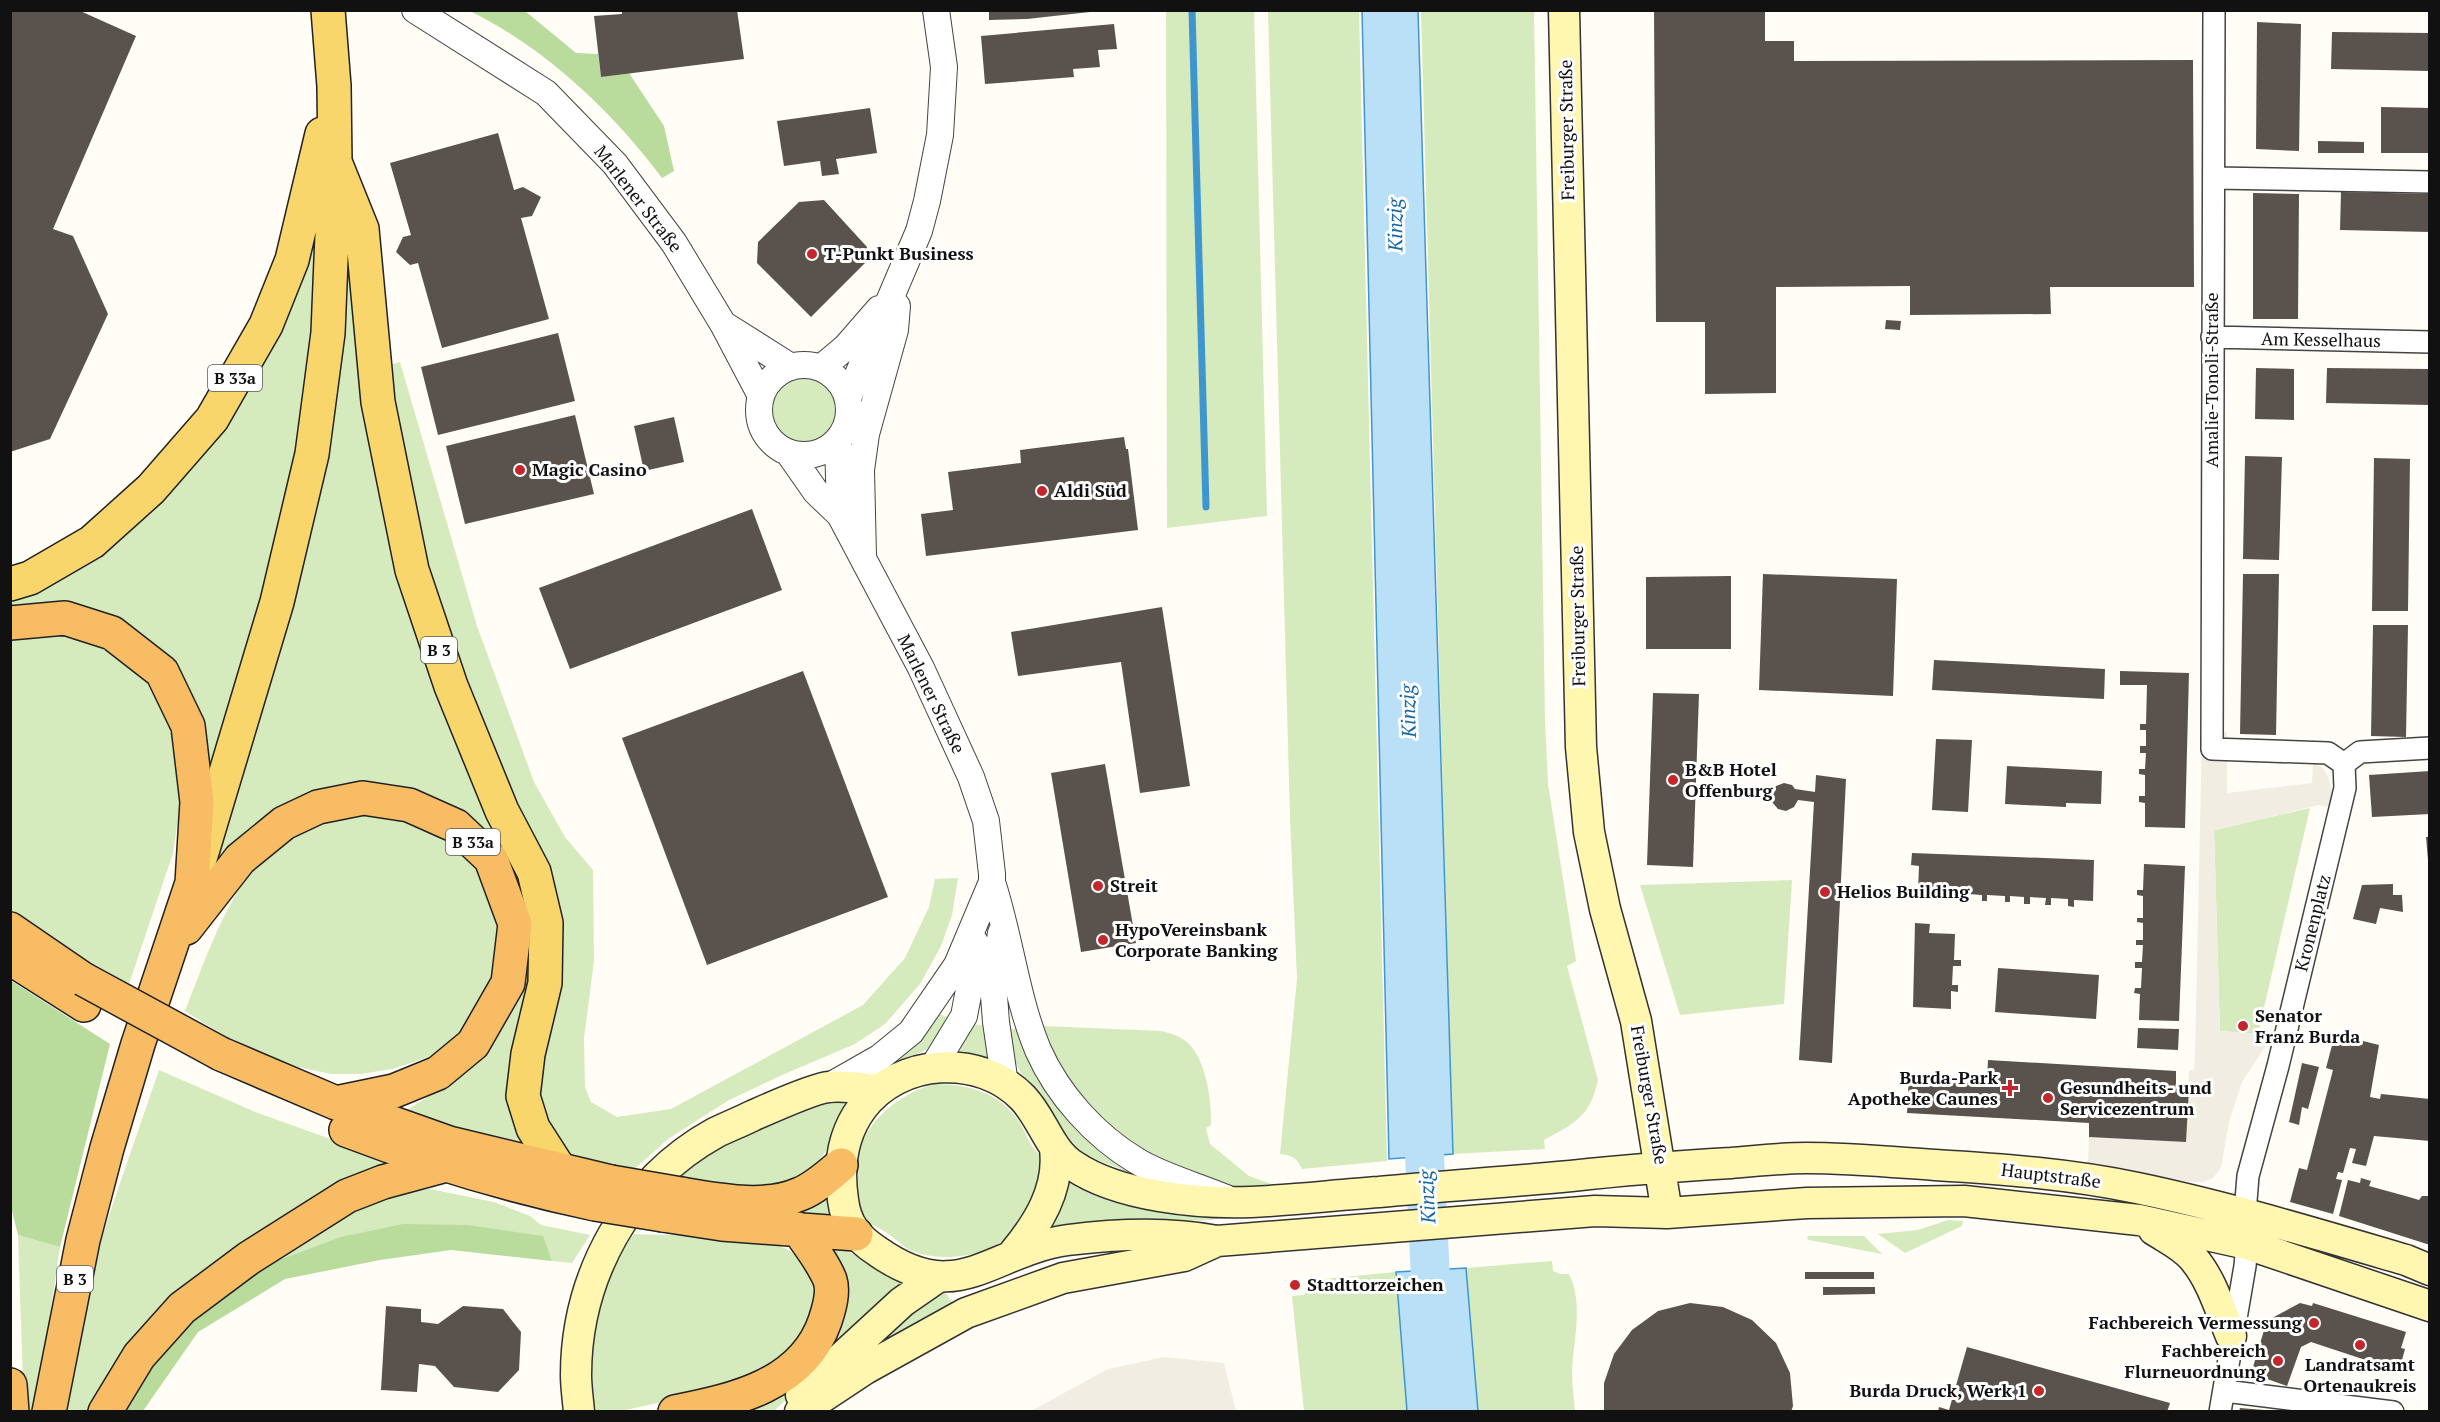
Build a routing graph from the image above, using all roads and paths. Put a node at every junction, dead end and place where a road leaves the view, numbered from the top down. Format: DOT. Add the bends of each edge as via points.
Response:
graph roads {
  1 [pos="328,10"];
  2 [pos="415,10"];
  3 [pos="936,10"];
  4 [pos="1564,10"];
  5 [pos="2214,10"];
  6 [pos="334,86"];
  7 [pos="335,162"];
  8 [pos="2215,178"];
  9 [pos="2430,182"];
  10 [pos="895,285"];
  11 [pos="723,324"];
  12 [pos="2212,337"];
  13 [pos="2430,342"];
  14 [pos="791,367"];
  15 [pos="821,368"];
  16 [pos="761,396"];
  17 [pos="848,398"];
  18 [pos="838,440"];
  19 [pos="788,452"];
  20 [pos="840,515"];
  21 [pos="863,559"];
  22 [pos="10,584"];
  23 [pos="10,623"];
  24 [pos="2430,748"];
  25 [pos="2344,764"];
  26 [pos="992,882"];
  27 [pos="192,884"];
  28 [pos="978,915"];
  29 [pos="1004,918"];
  30 [pos="10,929"];
  31 [pos="170,949"];
  32 [pos="10,958"];
  33 [pos="84,992"];
  34 [pos="219,1066"];
  35 [pos="933,1067"];
  36 [pos="1005,1084"];
  37 [pos="828,1087"];
  38 [pos="879,1090"];
  39 [pos="336,1103"];
  40 [pos="1055,1149"];
  41 [pos="446,1165"];
  42 [pos="841,1165"];
  43 [pos="1661,1166"];
  44 [pos="560,1170"];
  45 [pos="1551,1178"];
  46 [pos="603,1193"];
  47 [pos="1237,1202"];
  48 [pos="672,1205"];
  49 [pos="1667,1213"];
  50 [pos="2245,1213"];
  51 [pos="2139,1221"];
  52 [pos="798,1229"];
  53 [pos="856,1234"];
  54 [pos="1217,1241"];
  55 [pos="2247,1244"];
  56 [pos="1013,1254"];
  57 [pos="2430,1270"];
  58 [pos="938,1277"];
  59 [pos="2430,1306"];
  60 [pos="2231,1336"];
  61 [pos="10,1385"];
  62 [pos="2225,1391"];
  63 [pos="12,1412"];
  64 [pos="50,1412"];
  65 [pos="105,1412"];
  66 [pos="579,1412"];
  67 [pos="675,1412"];
  68 [pos="788,1412"];
  69 [pos="800,1412"];
  70 [pos="2220,1412"];
  71 [pos="2393,1412"];
  1 -- 6 [label="main road, B 3"];
  2 -- 11 [label="street, Marlener Straße" via="546,93 615,164 674,243"];
  3 -- 10 [label="street" via="944,67 940,135 920,231"];
  4 -- 43 [label="main road, Freiburger Straße" via="1581,747 1589,832 1605,909 1636,1021"];
  5 -- 8 [label="street, Amalie-Tonoli-Straße"];
  6 -- 7 [label="main road, B 3"];
  6 -- 22 [label="main road, B 33a" via="292,260 266,325 212,419 151,489 92,542 30,578"];
  7 -- 27 [label="main road, B 3" via="328,333 312,454 277,602"];
  7 -- 44 [label="main road, B 3" via="362,229 378,402 412,570 451,686 502,811 534,873 546,923 545,982 528,1054 523,1096 533,1128"];
  8 -- 9 [label="street"];
  8 -- 12 [label="street, Amalie-Tonoli-Straße"];
  10 -- 15 [label="street" via="846,347"];
  10 -- 17 [label="street"];
  10 -- 21 [label="street" via="895,330 866,434 861,470"];
  11 -- 14 [label="street, Marlener Straße"];
  11 -- 16 [label="street, Marlener Straße"];
  12 -- 13 [label="street, Am Kesselhaus"];
  12 -- 25 [label="street, Amalie-Tonoli-Straße" via="2211,749 2328,753"];
  14 -- 15 [label="street" via="806,364"];
  14 -- 16 [label="street" via="778,373"];
  15 -- 17 [label="street" via="838,380"];
  16 -- 19 [label="street" via="763,428"];
  17 -- 18 [label="street" via="848,420"];
  18 -- 19 [label="street" via="815,454"];
  18 -- 20 [label="street, Marlener Straße"];
  19 -- 20 [label="street, Marlener Straße" via="816,492"];
  20 -- 21 [label="street, Marlener Straße"];
  21 -- 26 [label="street, Marlener Straße" via="921,669 971,777 986,821"];
  23 -- 27 [label="highway, B 3" via="65,618 112,633 162,672 188,726 197,802"];
  24 -- 25 [label="street" via="2360,752"];
  25 -- 50 [label="street, Kronenplatz" via="2345,788 2248,1176"];
  26 -- 28 [label="street, Marlener Straße"];
  26 -- 29 [label="street, Marlener Straße"];
  27 -- 31 [label="highway, B 3"];
  28 -- 35 [label="street, Marlener Straße" via="964,1016"];
  28 -- 37 [label="street, Marlener Straße" via="957,965 910,1032 879,1058"];
  29 -- 36 [label="street, Marlener Straße" via="993,983"];
  29 -- 47 [label="street, Marlener Straße" via="1038,1050 1065,1096 1114,1146 1139,1163"];
  30 -- 33 [label="highway"];
  31 -- 39 [label="highway, B 33a" via="240,859 284,823 318,807 363,798 409,806 456,826 491,859 515,924 508,983 473,1044 438,1073 394,1091"];
  31 -- 64 [label="highway, B 3" via="135,1054 86,1228"];
  32 -- 33 [label="highway"];
  33 -- 34 [label="highway"];
  34 -- 39 [label="highway"];
  34 -- 41 [label="highway" via="396,1149"];
  35 -- 36 [label="main road" via="958,1066"];
  35 -- 38 [label="main road" via="904,1075"];
  36 -- 40 [label="main road" via="1024,1099"];
  37 -- 38 [label="main road"];
  37 -- 66 [label="main road" via="714,1134 682,1155 636,1202 609,1239 592,1280 580,1325"];
  38 -- 42 [label="main road" via="852,1125"];
  39 -- 44 [label="highway" via="449,1143"];
  40 -- 47 [label="main road" via="1075,1167 1116,1184 1189,1201"];
  40 -- 56 [label="main road" via="1056,1174 1049,1197 1037,1223"];
  41 -- 46 [label="highway" via="550,1194"];
  41 -- 65 [label="highway" via="347,1196 249,1258 182,1308 140,1356"];
  42 -- 48 [label="highway" via="801,1194 770,1202"];
  42 -- 53 [label="main road" via="843,1205"];
  43 -- 45 [label="main road, Hauptstraße"];
  43 -- 49 [label="main road, Freiburger Straße"];
  43 -- 50 [label="main road, Hauptstraße" via="1804,1158 2018,1170 2131,1187"];
  44 -- 46 [label="highway"];
  45 -- 47 [label="main road, Marlener Straße"];
  46 -- 48 [label="highway, bridge"];
  48 -- 52 [label="highway" via="722,1224"];
  49 -- 51 [label="main road, Hauptstraße" via="1807,1203 1964,1201"];
  49 -- 54 [label="main road, Hauptstraße" via="1595,1211"];
  50 -- 55 [label="street, Kronenplatz"];
  50 -- 57 [label="main road, Hauptstraße"];
  51 -- 55 [label="main road, Hauptstraße"];
  51 -- 60 [label="main road" via="2193,1258 2208,1279"];
  52 -- 53 [label="highway"];
  52 -- 67 [label="highway" via="830,1282 830,1307 820,1335 805,1359 749,1393"];
  53 -- 58 [label="main road" via="909,1270"];
  54 -- 56 [label="main road" via="1181,1234 1072,1239"];
  54 -- 69 [label="main road" via="1184,1256 1063,1278 966,1313"];
  55 -- 59 [label="main road, Hauptstraße"];
  55 -- 60 [label="street, Kronenplatz"];
  56 -- 58 [label="main road" via="967,1275"];
  58 -- 68 [label="main road" via="902,1302 807,1388"];
  60 -- 62 [label="street, Kronenplatz"];
  61 -- 63 [label="highway"];
  62 -- 70 [label="street, Kronenplatz"];
  62 -- 71 [label="street"];
}
